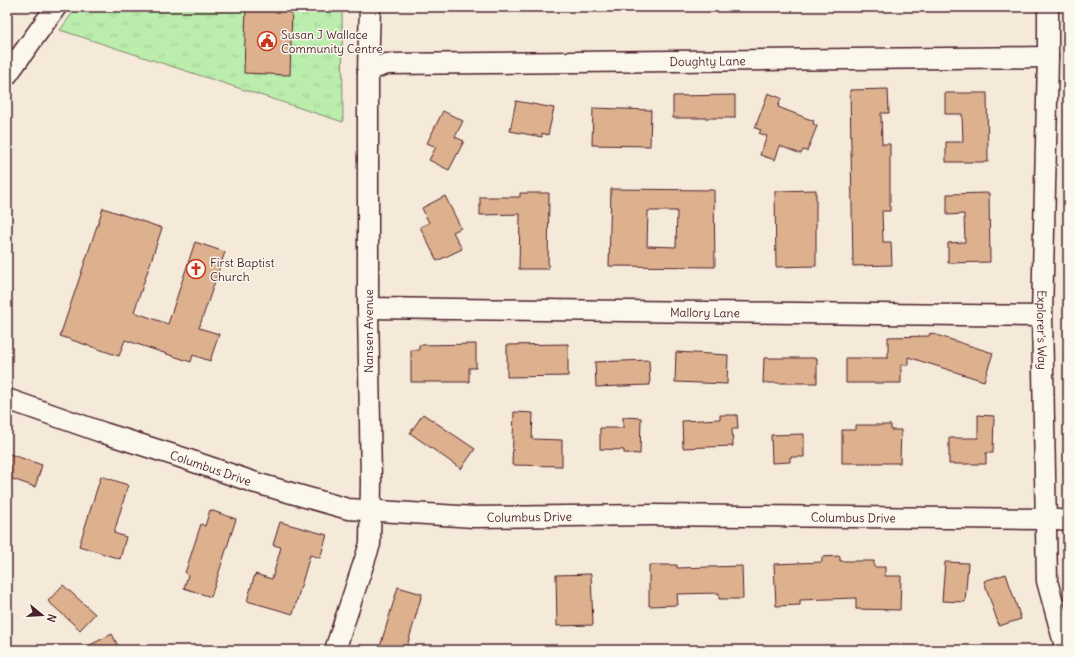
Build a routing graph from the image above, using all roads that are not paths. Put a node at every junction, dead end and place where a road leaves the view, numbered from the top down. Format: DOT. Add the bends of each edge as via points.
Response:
graph roads {
  1 [pos="56,7"];
  2 [pos="370,7"];
  3 [pos="1048,7"];
  4 [pos="1048,57"];
  5 [pos="368,71"];
  6 [pos="7,74"];
  7 [pos="368,308"];
  8 [pos="1042,316"];
  9 [pos="7,400"];
  10 [pos="371,511"];
  11 [pos="1047,519"];
  12 [pos="1068,521"];
  13 [pos="335,650"];
  14 [pos="1066,650"];
  1 -- 6 [label="street"];
  2 -- 5 [label="street, Nansen Avenue"];
  3 -- 4 [label="street, Explorer's Way"];
  4 -- 5 [label="street, Doughty Lane" via="386,64"];
  4 -- 8 [label="street, Explorer's Way"];
  5 -- 7 [label="street, Nansen Avenue"];
  7 -- 8 [label="street, Mallory Lane"];
  7 -- 10 [label="street, Nansen Avenue"];
  8 -- 11 [label="street, Explorer's Way"];
  9 -- 10 [label="street, Columbus Drive" via="256,483 348,509"];
  10 -- 11 [label="street, Columbus Drive" via="474,517 652,515"];
  10 -- 13 [label="street, Nansen Avenue" via="370,544"];
  11 -- 12 [label="street, Columbus Drive"];
  11 -- 14 [label="street, Explorer's Way" via="1047,581"];
}
